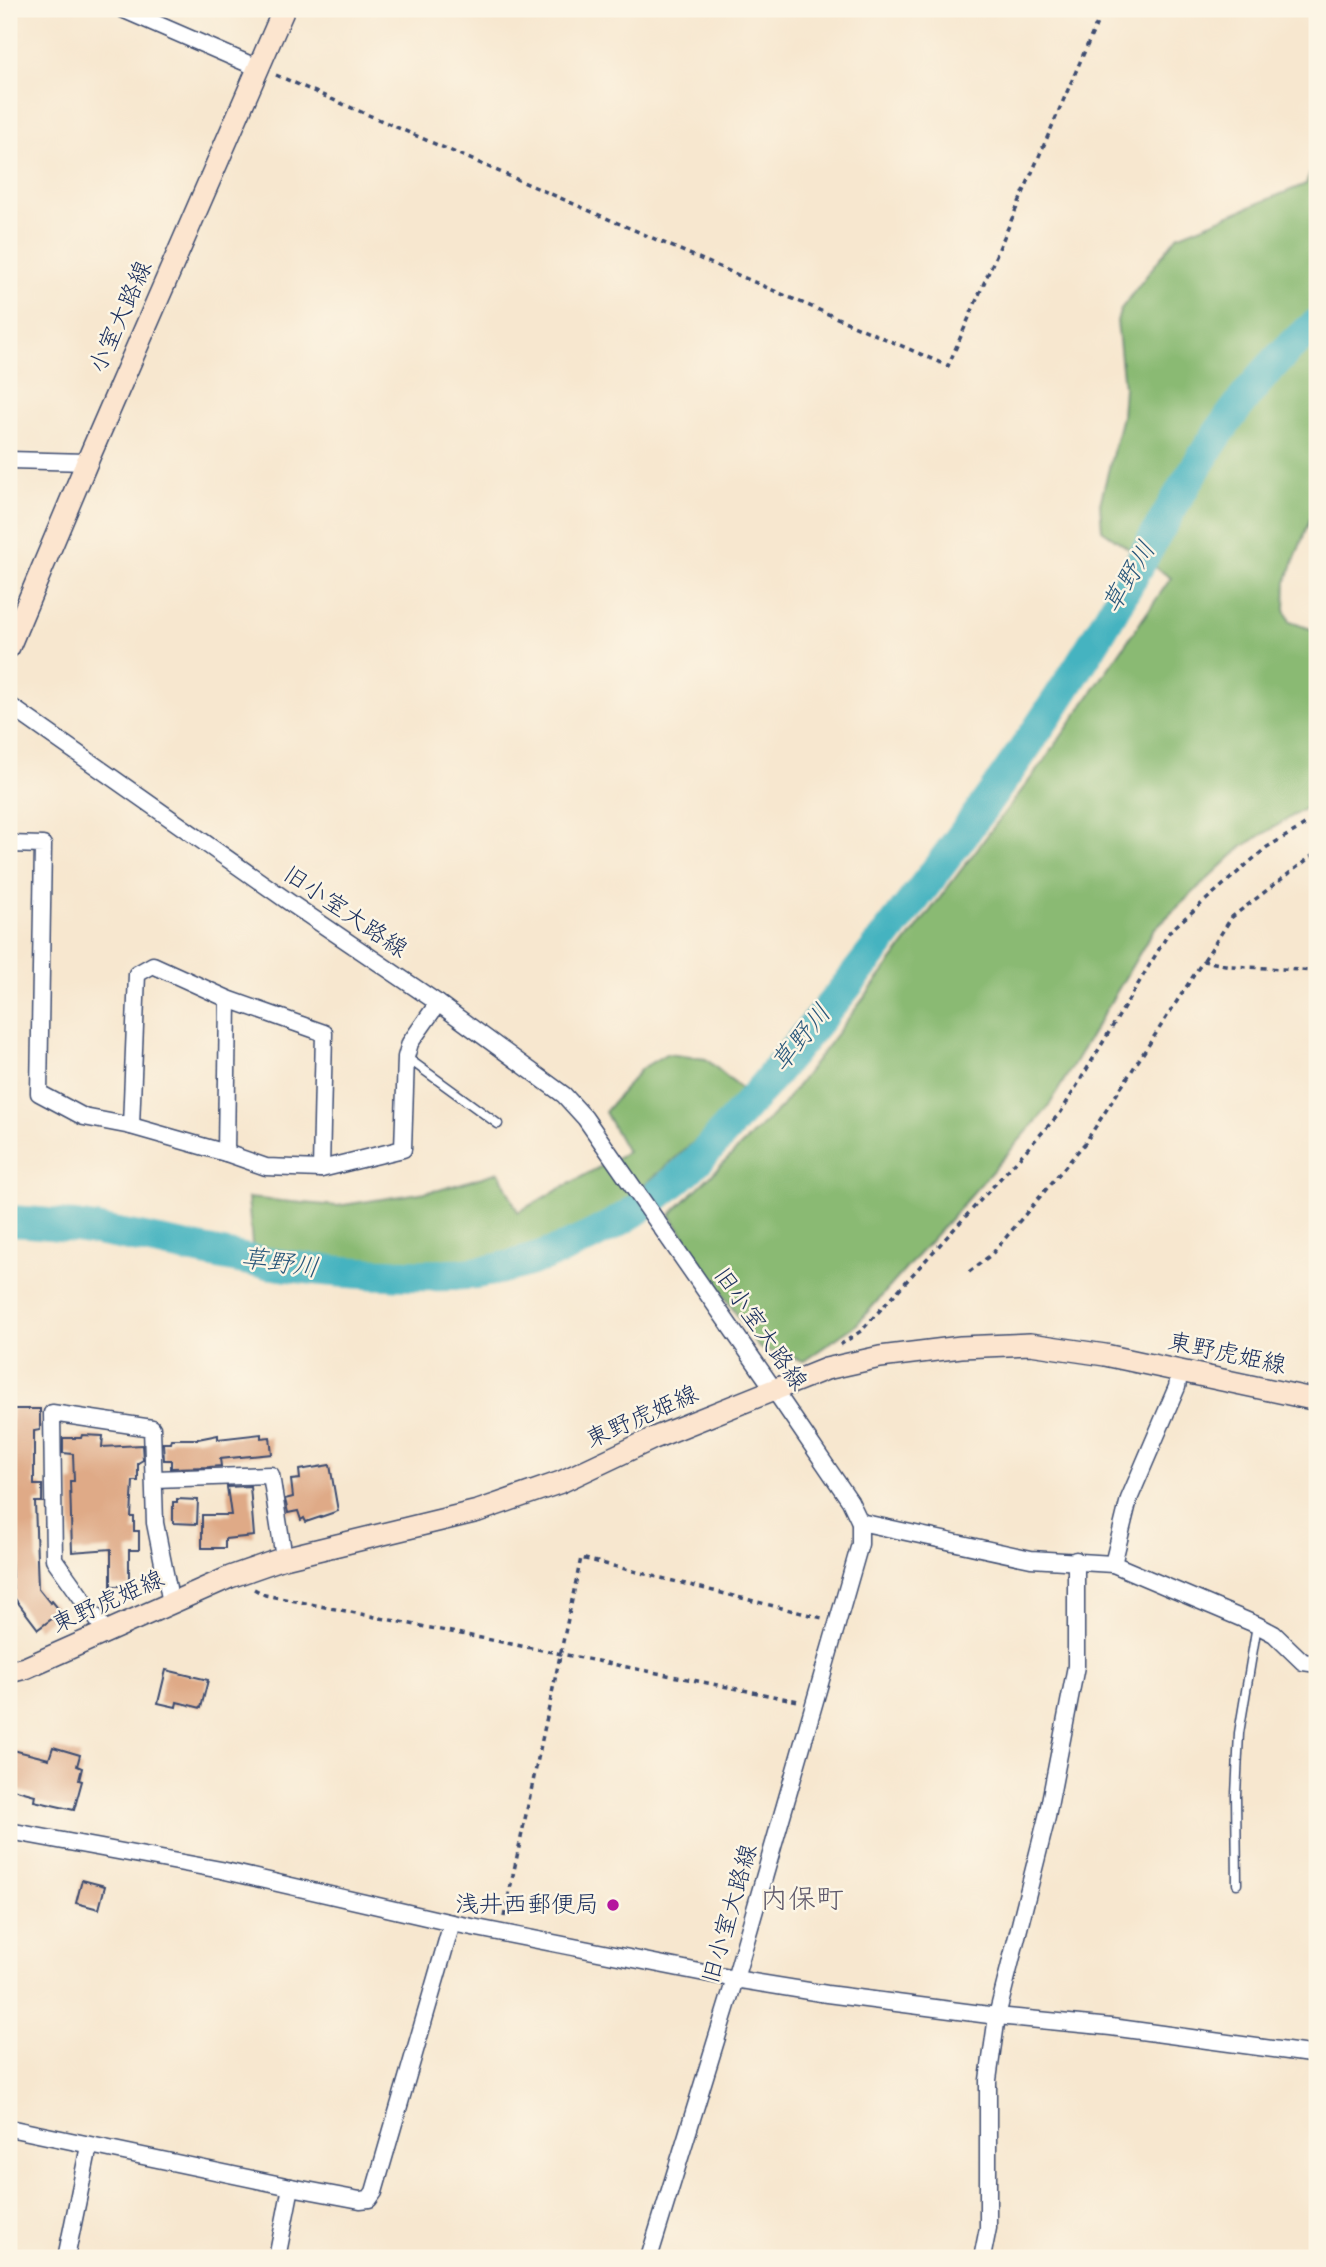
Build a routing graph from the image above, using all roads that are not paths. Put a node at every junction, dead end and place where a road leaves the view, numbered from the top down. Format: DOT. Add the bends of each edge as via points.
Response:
graph roads {
  1 [pos="122,9"];
  2 [pos="284,9"];
  3 [pos="258,68"];
  4 [pos="9,460"];
  5 [pos="86,462"];
  6 [pos="9,647"];
  7 [pos="9,705"];
  8 [pos="9,844"];
  9 [pos="228,999"];
  10 [pos="438,1003"];
  11 [pos="405,1057"];
  12 [pos="498,1124"];
  13 [pos="131,1126"];
  14 [pos="226,1153"];
  15 [pos="321,1169"];
  16 [pos="1180,1370"];
  17 [pos="775,1391"];
  18 [pos="1317,1400"];
  19 [pos="155,1479"];
  20 [pos="860,1522"];
  21 [pos="284,1558"];
  22 [pos="1076,1560"];
  23 [pos="1113,1563"];
  24 [pos="171,1603"];
  25 [pos="1257,1625"];
  26 [pos="106,1632"];
  27 [pos="1317,1664"];
  28 [pos="9,1672"];
  29 [pos="9,1831"];
  30 [pos="1237,1884"];
  31 [pos="452,1923"];
  32 [pos="735,1979"];
  33 [pos="997,2016"];
  34 [pos="1317,2055"];
  35 [pos="9,2129"];
  36 [pos="89,2147"];
  37 [pos="291,2187"];
  38 [pos="66,2258"];
  39 [pos="277,2258"];
  40 [pos="649,2258"];
  41 [pos="982,2258"];
  1 -- 3 [label="street"];
  2 -- 3 [label="main road, 小室大路線"];
  3 -- 5 [label="main road, 小室大路線"];
  4 -- 5 [label="street"];
  5 -- 6 [label="main road, 小室大路線"];
  7 -- 10 [label="street, 旧小室大路線"];
  8 -- 13 [label="street" via="43,845 40,1093 84,1117"];
  9 -- 13 [label="street" via="153,965 137,974"];
  9 -- 14 [label="street"];
  9 -- 15 [label="street" via="324,1033"];
  10 -- 11 [label="street"];
  10 -- 17 [label="street, 旧小室大路線" via="564,1095 585,1118"];
  11 -- 12 [label="lane"];
  11 -- 15 [label="street" via="403,1149"];
  13 -- 14 [label="street"];
  14 -- 15 [label="street" via="266,1167"];
  16 -- 17 [label="main road, 東野虎姫線" via="1030,1345 961,1347 825,1369"];
  16 -- 18 [label="main road, 東野虎姫線"];
  16 -- 23 [label="street" via="1129,1499"];
  17 -- 20 [label="street, 旧小室大路線"];
  17 -- 21 [label="main road, 東野虎姫線" via="654,1438 561,1482 478,1511"];
  19 -- 21 [label="street" via="271,1475"];
  19 -- 24 [label="street" via="155,1523"];
  19 -- 26 [label="street" via="152,1428 52,1413 54,1559"];
  20 -- 22 [label="street" via="1031,1559"];
  20 -- 32 [label="street, 旧小室大路線" via="860,1544"];
  21 -- 24 [label="main road, 東野虎姫線"];
  22 -- 23 [label="street"];
  22 -- 33 [label="street" via="1076,1666 1047,1817"];
  23 -- 25 [label="street"];
  24 -- 26 [label="main road, 東野虎姫線"];
  25 -- 27 [label="street" via="1274,1634 1303,1662"];
  25 -- 30 [label="lane" via="1239,1733"];
  26 -- 28 [label="main road, 東野虎姫線"];
  29 -- 31 [label="street" via="221,1870"];
  31 -- 32 [label="street"];
  31 -- 37 [label="street" via="374,2192 369,2199 360,2200"];
  32 -- 33 [label="street"];
  32 -- 40 [label="street, 旧小室大路線"];
  33 -- 34 [label="street"];
  33 -- 41 [label="street" via="988,2080 988,2228"];
  35 -- 36 [label="street"];
  36 -- 37 [label="street"];
  36 -- 38 [label="street"];
  37 -- 39 [label="street"];
}
